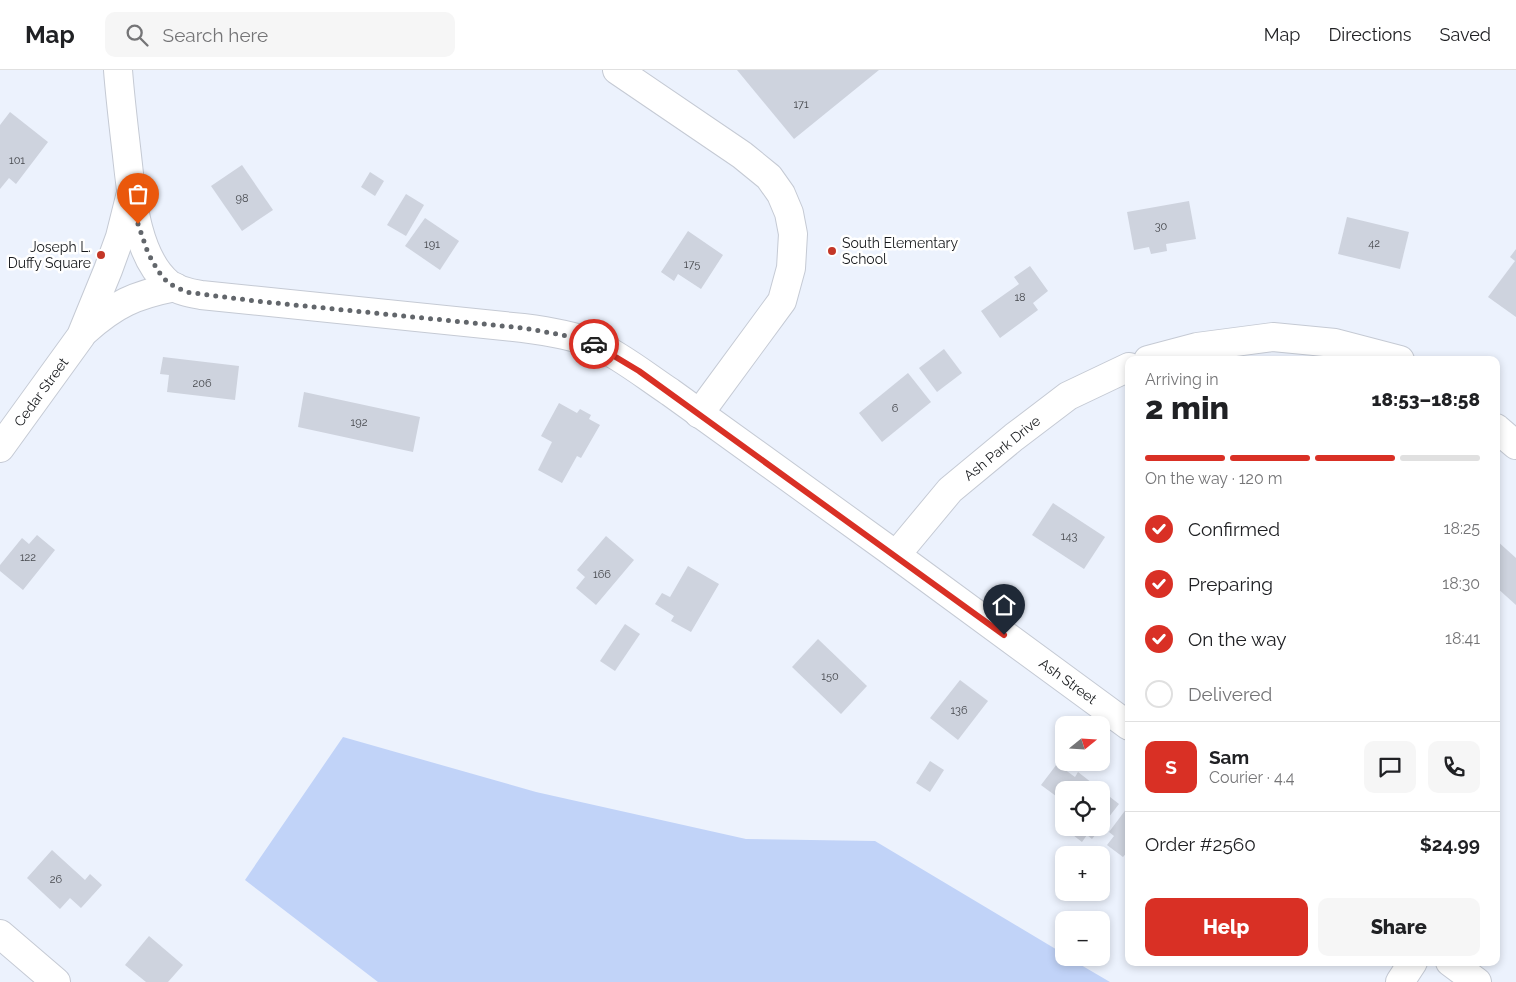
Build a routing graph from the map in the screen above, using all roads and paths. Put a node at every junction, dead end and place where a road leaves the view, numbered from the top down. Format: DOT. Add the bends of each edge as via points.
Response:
graph roads {
  1 [pos="118,70"];
  2 [pos="617,70"];
  3 [pos="131,190"];
  4 [pos="175,287"];
  5 [pos="81,336"];
  6 [pos="1163,356"];
  7 [pos="1384,356"];
  8 [pos="1125,369"];
  9 [pos="699,414"];
  10 [pos="1500,431"];
  11 [pos="1516,445"];
  12 [pos="0,448"];
  13 [pos="896,554"];
  14 [pos="1125,723"];
  15 [pos="0,934"];
  16 [pos="1410,966"];
  17 [pos="1455,966"];
  18 [pos="56,982"];
  19 [pos="1400,982"];
  20 [pos="1477,982"];
  1 -- 3 [label="street, Cedar Street"];
  2 -- 9 [label="street" via="769,177 789,213 793,234 791,268 782,301"];
  3 -- 4 [label="street, Cedar Street" via="148,253 158,271"];
  3 -- 5 [label="street, Cedar Street" via="117,245"];
  4 -- 5 [label="street, Cedar Street" via="138,296 116,306"];
  4 -- 9 [label="street, Ash Street" via="201,295 563,335 595,344"];
  5 -- 12 [label="street, Cedar Street"];
  6 -- 7 [label="street" via="1197,347 1273,337 1334,343"];
  8 -- 13 [label="street, Ash Park Drive" via="1068,396 1014,438 950,490"];
  9 -- 13 [label="street, Ash Street"];
  10 -- 11 [label="street"];
  13 -- 14 [label="street, Ash Street"];
  15 -- 18 [label="street"];
  16 -- 19 [label="street"];
  17 -- 20 [label="street"];
}
